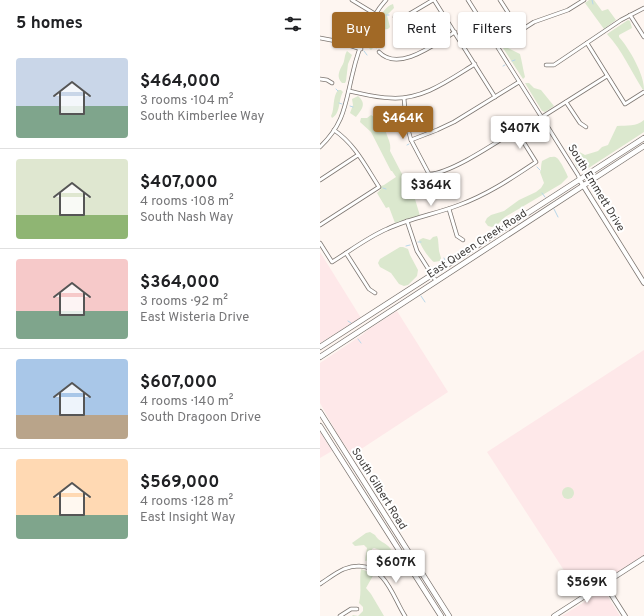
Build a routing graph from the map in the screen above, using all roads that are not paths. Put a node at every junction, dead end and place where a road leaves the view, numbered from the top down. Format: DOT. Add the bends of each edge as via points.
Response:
graph roads {
  1 [pos="352,0"];
  2 [pos="386,0"];
  3 [pos="434,0"];
  4 [pos="468,0"];
  5 [pos="500,0"];
  6 [pos="584,0"];
  7 [pos="644,8"];
  8 [pos="372,12"];
  9 [pos="377,12"];
  10 [pos="413,12"];
  11 [pos="475,12"];
  12 [pos="507,12"];
  13 [pos="630,15"];
  14 [pos="526,27"];
  15 [pos="455,32"];
  16 [pos="644,37"];
  17 [pos="320,38"];
  18 [pos="587,43"];
  19 [pos="498,48"];
  20 [pos="360,49"];
  21 [pos="379,52"];
  22 [pos="475,64"];
  23 [pos="546,65"];
  24 [pos="608,76"];
  25 [pos="320,79"];
  26 [pos="519,82"];
  27 [pos="332,83"];
  28 [pos="349,91"];
  29 [pos="644,92"];
  30 [pos="495,97"];
  31 [pos="404,98"];
  32 [pos="566,102"];
  33 [pos="542,117"];
  34 [pos="586,127"];
  35 [pos="334,130"];
  36 [pos="644,138"];
  37 [pos="411,140"];
  38 [pos="644,146"];
  39 [pos="320,147"];
  40 [pos="358,155"];
  41 [pos="320,180"];
  42 [pos="581,183"];
  43 [pos="449,209"];
  44 [pos="407,221"];
  45 [pos="320,225"];
  46 [pos="463,240"];
  47 [pos="320,242"];
  48 [pos="346,253"];
  49 [pos="432,275"];
  50 [pos="436,281"];
  51 [pos="644,283"];
  52 [pos="375,293"];
  53 [pos="359,323"];
  54 [pos="362,329"];
  55 [pos="320,347"];
  56 [pos="320,357"];
  57 [pos="320,412"];
  58 [pos="320,426"];
  59 [pos="339,443"];
  60 [pos="333,446"];
  61 [pos="384,512"];
  62 [pos="378,516"];
  63 [pos="644,558"];
  64 [pos="604,583"];
  65 [pos="320,584"];
  66 [pos="356,609"];
  67 [pos="340,616"];
  68 [pos="405,616"];
  69 [pos="441,616"];
  70 [pos="449,616"];
  71 [pos="554,616"];
  72 [pos="625,616"];
  1 -- 8 [label="street"];
  2 -- 9 [label="street"];
  3 -- 10 [label="street"];
  3 -- 15 [label="street"];
  4 -- 11 [label="street, South Emmett Drive"];
  5 -- 12 [label="street"];
  6 -- 14 [label="street" via="568,10"];
  7 -- 13 [label="street"];
  13 -- 16 [label="street"];
  13 -- 18 [label="street"];
  15 -- 21 [label="street" via="411,57 391,60"];
  15 -- 22 [label="street"];
  17 -- 20 [label="street"];
  18 -- 23 [label="street" via="554,64"];
  18 -- 24 [label="street"];
  19 -- 26 [label="street, South Emmett Drive"];
  20 -- 28 [label="street"];
  22 -- 30 [label="street"];
  22 -- 31 [label="street" via="427,92"];
  24 -- 29 [label="street" via="625,104"];
  24 -- 32 [label="street"];
  25 -- 27 [label="street"];
  26 -- 30 [label="street"];
  26 -- 33 [label="street, South Emmett Drive"];
  28 -- 31 [label="street"];
  28 -- 35 [label="street" via="345,109"];
  30 -- 37 [label="street" via="445,127"];
  31 -- 37 [label="street"];
  32 -- 33 [label="street"];
  32 -- 34 [label="street" via="580,123"];
  33 -- 42 [label="street, South Emmett Drive"];
  35 -- 39 [label="street"];
  35 -- 40 [label="street" via="349,142"];
  36 -- 42 [label="main road, East Queen Creek Road"];
  37 -- 43 [label="street" via="429,174 470,158 516,130 536,162 484,194"];
  38 -- 42 [label="main road, East Queen Creek Road"];
  40 -- 41 [label="street"];
  40 -- 45 [label="street" via="379,188"];
  42 -- 49 [label="main road, East Queen Creek Road"];
  42 -- 50 [label="main road, East Queen Creek Road"];
  42 -- 51 [label="street, South Emmett Drive"];
  43 -- 44 [label="street"];
  43 -- 46 [label="street" via="457,236"];
  44 -- 48 [label="street" via="385,229"];
  44 -- 49 [label="street" via="415,246"];
  47 -- 48 [label="street" via="332,262"];
  48 -- 52 [label="street" via="369,289"];
  49 -- 50 [label="street"];
  49 -- 53 [label="main road, East Queen Creek Road"];
  50 -- 54 [label="main road, East Queen Creek Road"];
  53 -- 54 [label="main road"];
  53 -- 55 [label="main road, East Queen Creek Road"];
  54 -- 56 [label="main road, East Queen Creek Road"];
  57 -- 59 [label="main road, South Gilbert Road"];
  58 -- 60 [label="main road, South Gilbert Road"];
  59 -- 60 [label="main road"];
  59 -- 61 [label="main road, South Gilbert Road"];
  60 -- 62 [label="main road, South Gilbert Road"];
  61 -- 62 [label="main road"];
  61 -- 70 [label="main road, South Gilbert Road"];
  62 -- 69 [label="main road, South Gilbert Road"];
  63 -- 64 [label="street"];
  64 -- 71 [label="street"];
  64 -- 72 [label="street"];
  65 -- 68 [label="street" via="349,567 362,566 371,569 384,578"];
  66 -- 67 [label="street" via="351,609"];
}
